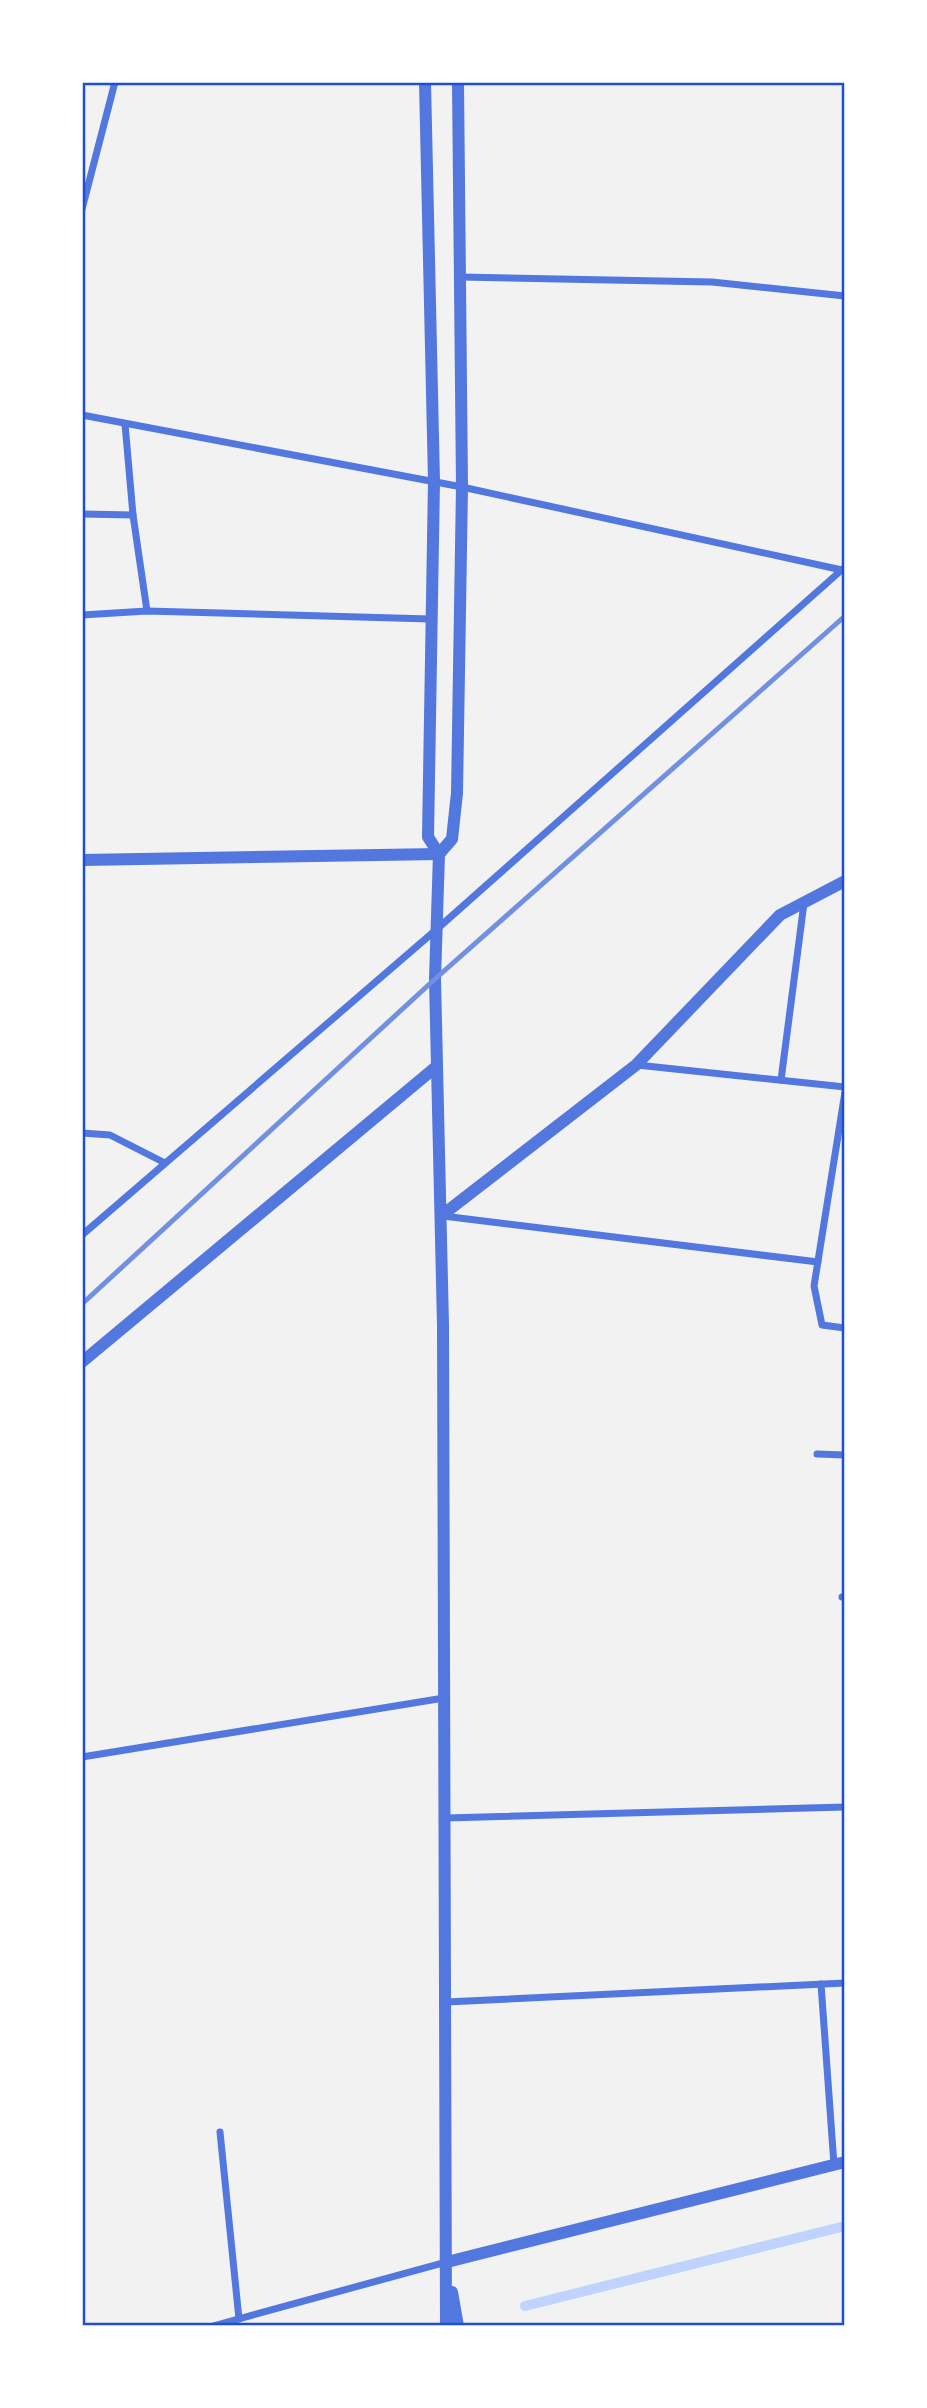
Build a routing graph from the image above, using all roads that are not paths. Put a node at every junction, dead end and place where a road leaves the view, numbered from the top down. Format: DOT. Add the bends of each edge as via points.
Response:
graph roads {
  1 [pos="115,82"];
  2 [pos="425,82"];
  3 [pos="458,82"];
  4 [pos="82,209"];
  5 [pos="461,277"];
  6 [pos="845,296"];
  7 [pos="82,415"];
  8 [pos="125,424"];
  9 [pos="434,481"];
  10 [pos="462,487"];
  11 [pos="82,514"];
  12 [pos="133,515"];
  13 [pos="843,568"];
  14 [pos="147,611"];
  15 [pos="82,615"];
  16 [pos="430,619"];
  17 [pos="439,854"];
  18 [pos="82,860"];
  19 [pos="845,881"];
  20 [pos="804,903"];
  21 [pos="437,929"];
  22 [pos="636,1065"];
  23 [pos="437,1066"];
  24 [pos="781,1080"];
  25 [pos="845,1089"];
  26 [pos="82,1133"];
  27 [pos="165,1163"];
  28 [pos="441,1216"];
  29 [pos="82,1235"];
  30 [pos="818,1262"];
  31 [pos="845,1328"];
  32 [pos="82,1362"];
  33 [pos="817,1454"];
  34 [pos="845,1455"];
  35 [pos="445,1698"];
  36 [pos="82,1757"];
  37 [pos="845,1807"];
  38 [pos="445,1818"];
  39 [pos="845,1983"];
  40 [pos="821,1984"];
  41 [pos="446,2002"];
  42 [pos="220,2132"];
  43 [pos="839,2163"];
  44 [pos="447,2262"];
  45 [pos="239,2319"];
  46 [pos="213,2326"];
  47 [pos="446,2326"];
  48 [pos="458,2326"];
  1 -- 4 [label="street"];
  2 -- 9 [label="street"];
  3 -- 5 [label="street"];
  5 -- 6 [label="street" via="712,282"];
  5 -- 10 [label="street"];
  7 -- 8 [label="street"];
  8 -- 9 [label="street"];
  8 -- 12 [label="street"];
  9 -- 10 [label="street"];
  9 -- 16 [label="street"];
  10 -- 13 [label="street"];
  10 -- 17 [label="street" via="457,793 452,839"];
  11 -- 12 [label="street"];
  12 -- 14 [label="street"];
  13 -- 21 [label="street"];
  14 -- 15 [label="street"];
  14 -- 16 [label="street"];
  16 -- 17 [label="street" via="428,837"];
  17 -- 18 [label="street"];
  17 -- 21 [label="street"];
  19 -- 20 [label="street"];
  20 -- 22 [label="street" via="779,915"];
  20 -- 24 [label="street"];
  21 -- 23 [label="street"];
  21 -- 27 [label="street"];
  22 -- 24 [label="street"];
  22 -- 28 [label="street"];
  23 -- 28 [label="street"];
  23 -- 32 [label="street"];
  24 -- 25 [label="street"];
  25 -- 30 [label="street"];
  26 -- 27 [label="street" via="110,1135"];
  27 -- 29 [label="street"];
  28 -- 30 [label="street"];
  28 -- 35 [label="street"];
  30 -- 31 [label="street" via="814,1286 822,1325"];
  33 -- 34 [label="street"];
  35 -- 36 [label="street"];
  35 -- 38 [label="street"];
  37 -- 38 [label="street"];
  38 -- 41 [label="street"];
  39 -- 40 [label="street"];
  40 -- 41 [label="street"];
  40 -- 43 [label="street"];
  41 -- 44 [label="street"];
  42 -- 45 [label="street"];
  43 -- 44 [label="street"];
  44 -- 45 [label="street"];
  44 -- 47 [label="street"];
  44 -- 48 [label="street"];
  45 -- 46 [label="street"];
}
